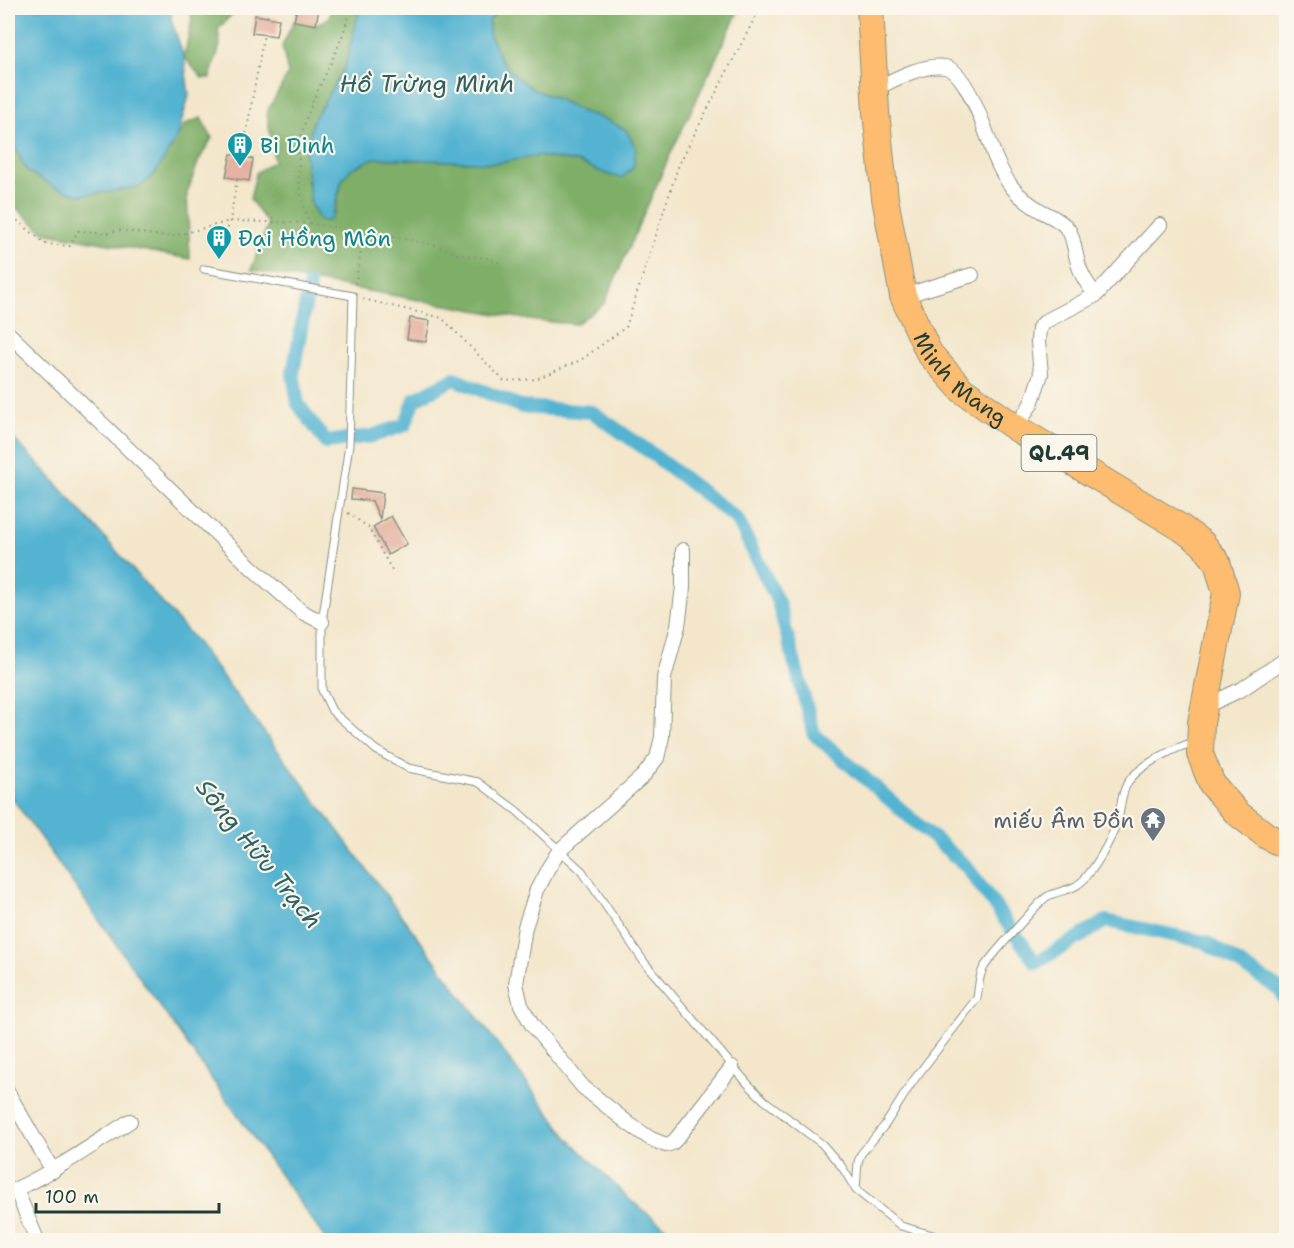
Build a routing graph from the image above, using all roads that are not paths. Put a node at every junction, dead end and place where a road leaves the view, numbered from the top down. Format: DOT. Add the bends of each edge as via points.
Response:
graph roads {
  1 [pos="870,8"];
  2 [pos="875,89"];
  3 [pos="1160,225"];
  4 [pos="204,270"];
  5 [pos="972,275"];
  6 [pos="1096,295"];
  7 [pos="903,296"];
  8 [pos="8,333"];
  9 [pos="1016,428"];
  10 [pos="683,550"];
  11 [pos="322,622"];
  12 [pos="1287,659"];
  13 [pos="1204,708"];
  14 [pos="1199,741"];
  15 [pos="1287,846"];
  16 [pos="560,851"];
  17 [pos="732,1067"];
  18 [pos="8,1093"];
  19 [pos="130,1121"];
  20 [pos="53,1171"];
  21 [pos="856,1190"];
  22 [pos="10,1191"];
  23 [pos="37,1240"];
  24 [pos="950,1240"];
  1 -- 2 [label="highway, Minh Mang / QL.49"];
  2 -- 6 [label="street" via="926,69 953,70 966,87 1009,184 1028,203 1067,228 1081,273"];
  2 -- 7 [label="highway, Minh Mang / QL.49" via="885,198"];
  3 -- 6 [label="street"];
  4 -- 11 [label="lane" via="353,296 349,445"];
  5 -- 7 [label="street"];
  6 -- 9 [label="street" via="1039,328 1041,374 1031,404"];
  7 -- 9 [label="highway, Minh Mang / QL.49" via="929,353 962,390"];
  8 -- 11 [label="street" via="252,568 302,612"];
  9 -- 13 [label="highway, Minh Mang / QL.49" via="1180,527 1202,543 1217,562 1226,593"];
  10 -- 16 [label="street" via="683,587 678,626 664,678 662,737 657,758 644,776"];
  11 -- 16 [label="lane" via="322,690 332,711 376,750 408,768 478,782"];
  12 -- 13 [label="street"];
  13 -- 14 [label="highway, Minh Mang / QL.49"];
  14 -- 15 [label="highway, Minh Mang / QL.49" via="1212,784 1237,813"];
  14 -- 21 [label="lane" via="1172,750 1135,774 1127,783 1117,821 1090,872 1071,890 1046,897 984,966 977,998 861,1154"];
  16 -- 17 [label="lane" via="582,872 644,962"];
  16 -- 17 [label="street" via="534,898 516,984 521,1005 547,1045 583,1087 629,1124 666,1145 677,1138"];
  17 -- 21 [label="lane" via="764,1100 822,1144"];
  18 -- 20 [label="street"];
  19 -- 20 [label="street"];
  20 -- 22 [label="street"];
  21 -- 24 [label="lane" via="901,1226"];
  22 -- 23 [label="street" via="18,1194"];
}
